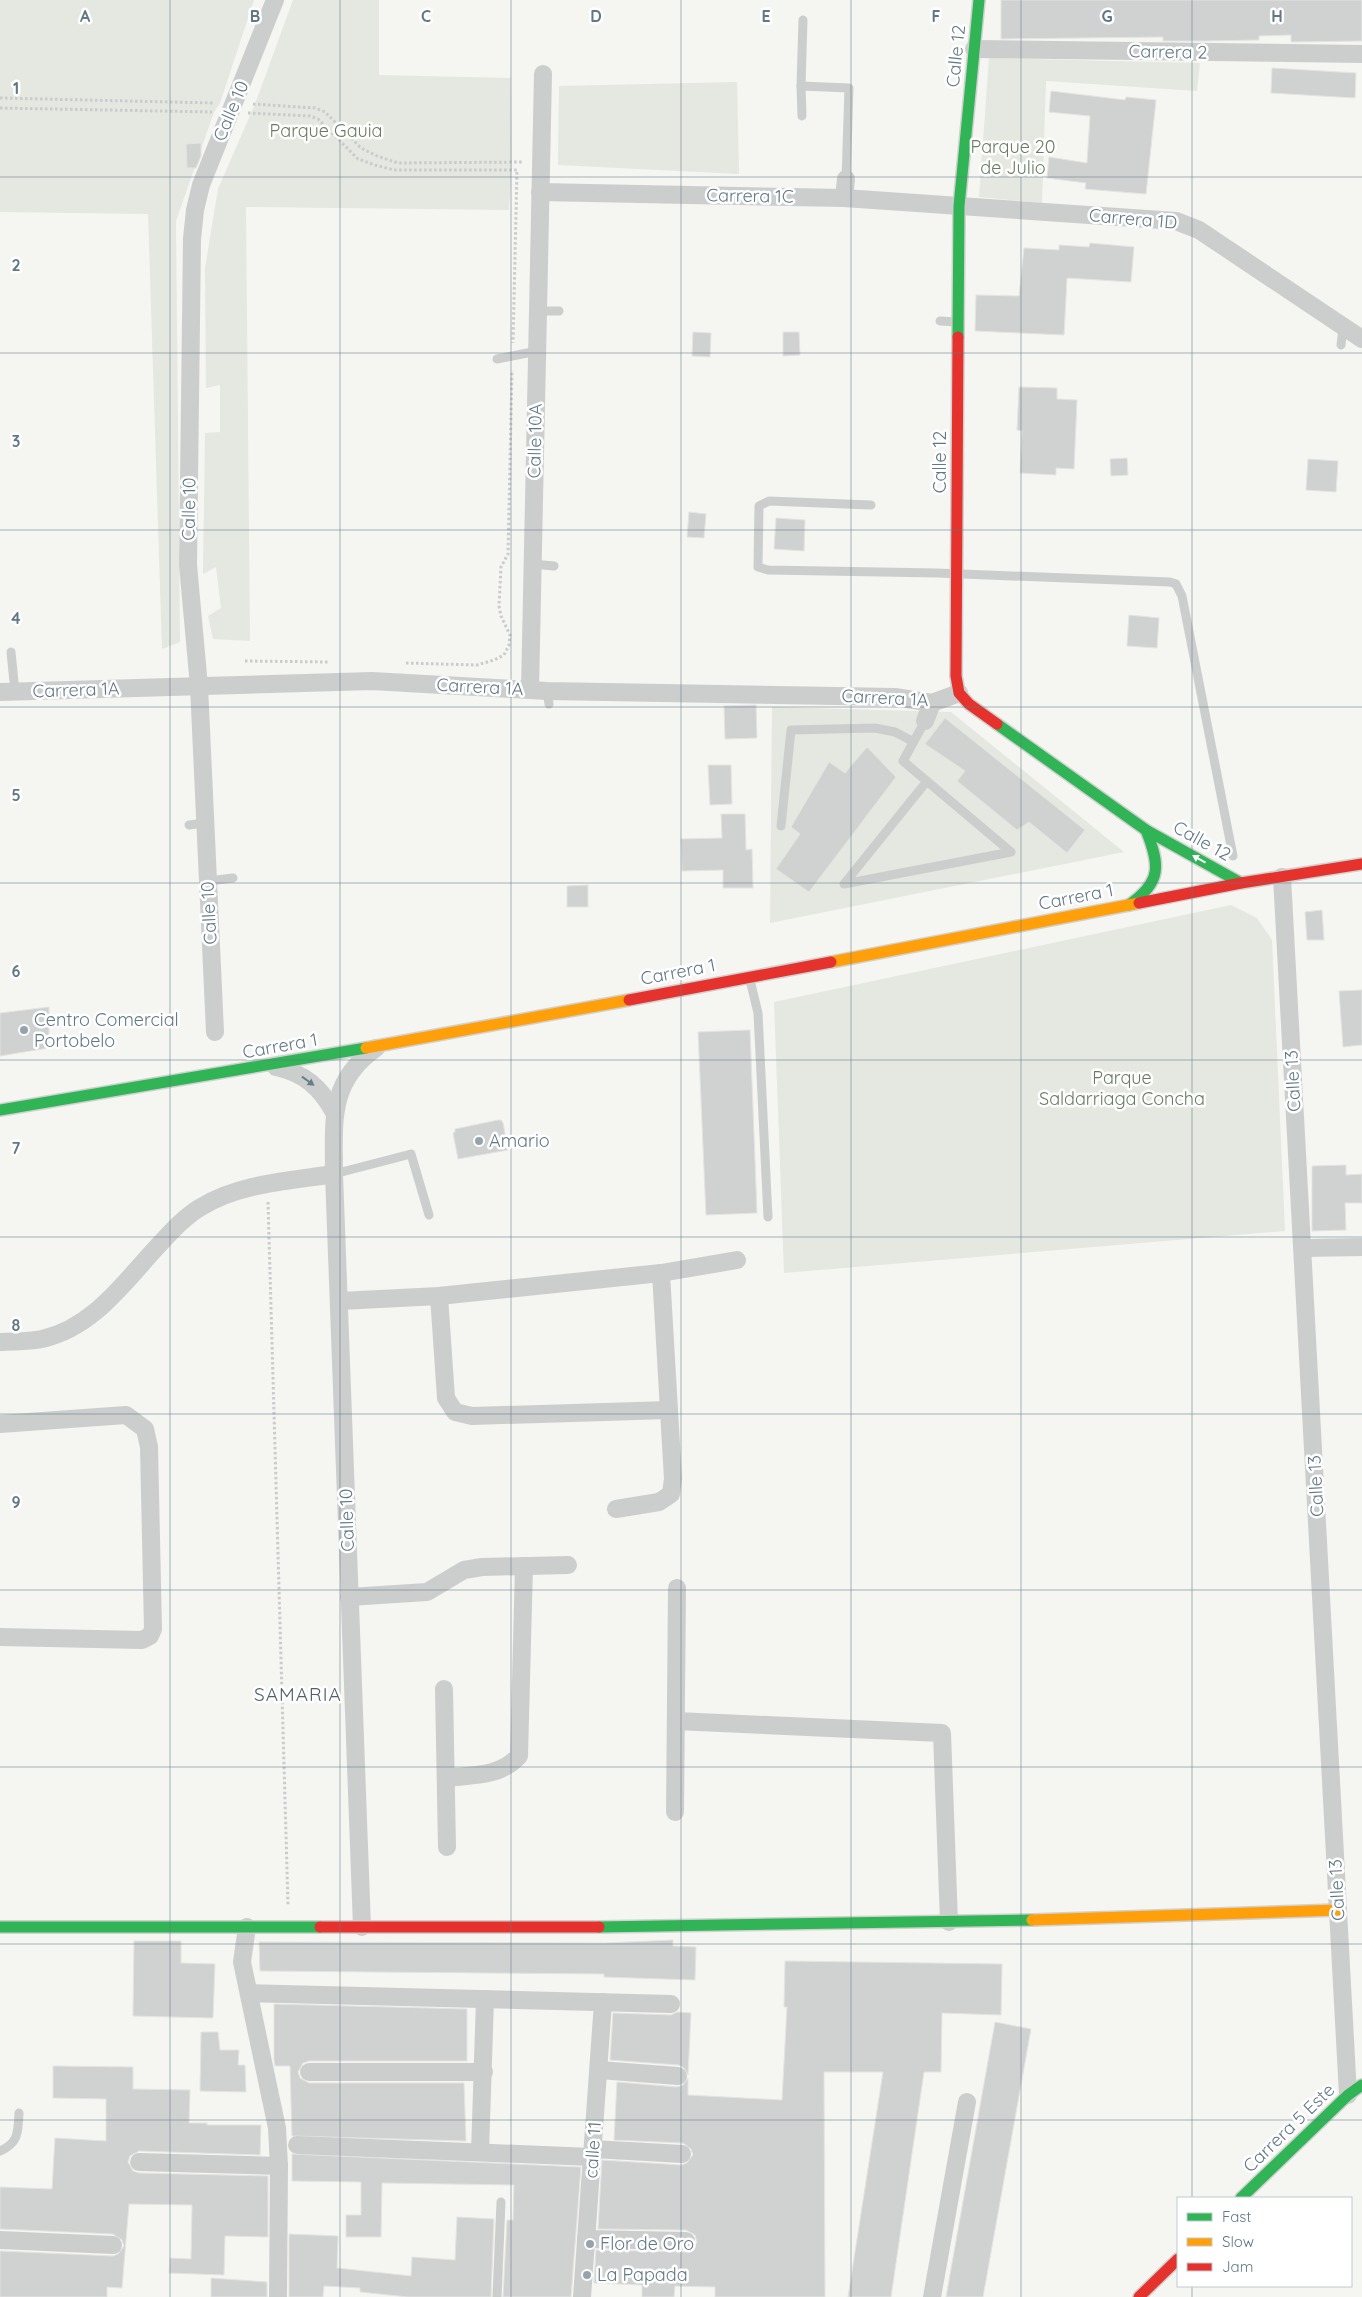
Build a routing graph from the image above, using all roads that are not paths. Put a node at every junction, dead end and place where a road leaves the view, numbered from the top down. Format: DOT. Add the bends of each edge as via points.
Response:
graph roads {
  1 [pos="274,0"];
  2 [pos="979,0"];
  3 [pos="803,20"];
  4 [pos="974,49"];
  5 [pos="1362,54"];
  6 [pos="543,74"];
  7 [pos="801,86"];
  8 [pos="802,116"];
  9 [pos="846,179"];
  10 [pos="540,192"];
  11 [pos="844,198"];
  12 [pos="959,206"];
  13 [pos="537,311"];
  14 [pos="559,311"];
  15 [pos="940,321"];
  16 [pos="958,322"];
  17 [pos="1362,339"];
  18 [pos="536,351"];
  19 [pos="497,359"];
  20 [pos="871,506"];
  21 [pos="532,564"];
  22 [pos="554,566"];
  23 [pos="957,574"];
  24 [pos="11,652"];
  25 [pos="199,686"];
  26 [pos="8,692"];
  27 [pos="959,693"];
  28 [pos="542,695"];
  29 [pos="932,702"];
  30 [pos="924,721"];
  31 [pos="912,741"];
  32 [pos="927,781"];
  33 [pos="781,826"];
  34 [pos="1146,830"];
  35 [pos="1233,856"];
  36 [pos="1362,864"];
  37 [pos="1282,877"];
  38 [pos="232,878"];
  39 [pos="208,881"];
  40 [pos="1241,883"];
  41 [pos="1129,905"];
  42 [pos="750,977"];
  43 [pos="215,1032"];
  44 [pos="379,1046"];
  45 [pos="270,1066"];
  46 [pos="0,1110"];
  47 [pos="334,1112"];
  48 [pos="334,1174"];
  49 [pos="429,1215"];
  50 [pos="768,1217"];
  51 [pos="1362,1247"];
  52 [pos="1303,1248"];
  53 [pos="737,1260"];
  54 [pos="661,1273"];
  55 [pos="439,1296"];
  56 [pos="340,1301"];
  57 [pos="0,1342"];
  58 [pos="670,1410"];
  59 [pos="0,1424"];
  60 [pos="616,1509"];
  61 [pos="568,1565"];
  62 [pos="524,1566"];
  63 [pos="677,1588"];
  64 [pos="349,1598"];
  65 [pos="0,1637"];
  66 [pos="444,1689"];
  67 [pos="676,1721"];
  68 [pos="446,1778"];
  69 [pos="675,1812"];
  70 [pos="447,1847"];
  71 [pos="1338,1910"];
  72 [pos="948,1922"];
  73 [pos="0,1927"];
  74 [pos="246,1927"];
  75 [pos="362,1927"];
  76 [pos="249,1993"];
  77 [pos="485,1999"];
  78 [pos="603,2002"];
  79 [pos="670,2004"];
  80 [pos="598,2070"];
  81 [pos="309,2072"];
  82 [pos="484,2072"];
  83 [pos="678,2076"];
  84 [pos="1355,2090"];
  85 [pos="967,2102"];
  86 [pos="19,2113"];
  87 [pos="297,2145"];
  88 [pos="0,2151"];
  89 [pos="480,2152"];
  90 [pos="593,2153"];
  91 [pos="682,2154"];
  92 [pos="139,2162"];
  93 [pos="280,2166"];
  94 [pos="1242,2197"];
  95 [pos="501,2202"];
  96 [pos="586,2238"];
  97 [pos="0,2240"];
  98 [pos="686,2241"];
  99 [pos="113,2245"];
  100 [pos="1177,2260"];
  101 [pos="278,2297"];
  102 [pos="497,2297"];
  103 [pos="582,2297"];
  104 [pos="932,2297"];
  105 [pos="1139,2297"];
  1 -- 25 [label="street, Calle 10" via="194,210 188,565"];
  2 -- 4 [label="street, Calle 12"];
  3 -- 7 [label="lane"];
  4 -- 5 [label="street, Carrera 2"];
  4 -- 12 [label="street, Calle 12"];
  6 -- 10 [label="street, Calle 10A"];
  7 -- 8 [label="lane"];
  7 -- 9 [label="lane" via="849,88"];
  9 -- 11 [label="street"];
  10 -- 11 [label="street, Carrera 1C"];
  10 -- 13 [label="street, Calle 10A"];
  11 -- 12 [label="street, Carrera 1C"];
  12 -- 16 [label="street, Calle 12"];
  12 -- 17 [label="street, Carrera 1D" via="1188,224 1342,336"];
  13 -- 14 [label="lane"];
  13 -- 18 [label="street, Calle 10A"];
  15 -- 16 [label="lane"];
  16 -- 23 [label="street, Calle 12"];
  18 -- 19 [label="lane"];
  18 -- 21 [label="street, Calle 10A"];
  20 -- 23 [label="lane" via="769,502 759,506 758,567 768,570"];
  21 -- 22 [label="lane"];
  21 -- 28 [label="street, Calle 10A"];
  23 -- 27 [label="street, Calle 12" via="956,676"];
  23 -- 35 [label="lane" via="1176,584 1182,596"];
  24 -- 26 [label="lane"];
  25 -- 26 [label="street, Carrera 1A"];
  25 -- 28 [label="street, Carrera 1A" via="372,681"];
  25 -- 39 [label="street, Calle 10" via="196,824"];
  27 -- 29 [label="street, Carrera 1A"];
  27 -- 34 [label="street, Calle 12" via="969,704"];
  28 -- 29 [label="street, Carrera 1A" via="895,697"];
  29 -- 30 [label="street"];
  30 -- 31 [label="lane"];
  31 -- 32 [label="lane" via="903,760"];
  31 -- 33 [label="lane" via="895,732 875,728 791,730"];
  32 -- 32 [label="lane" via="1011,852 844,884 850,877"];
  40 -- 34 [label="street, Calle 12, one-way"];
  34 -- 41 [label="street, Calle 12" via="1157,858 1157,870 1150,889"];
  36 -- 37 [label="street, Carrera 1"];
  37 -- 40 [label="street, Carrera 1"];
  37 -- 52 [label="street, Calle 13"];
  38 -- 39 [label="lane"];
  39 -- 43 [label="street, Calle 10"];
  40 -- 41 [label="street, Carrera 1"];
  41 -- 42 [label="street, Carrera 1"];
  42 -- 44 [label="street, Carrera 1"];
  42 -- 50 [label="lane" via="758,1013"];
  44 -- 45 [label="street, Carrera 1"];
  44 -- 47 [label="street" via="349,1074"];
  45 -- 46 [label="street, Carrera 1"];
  45 -- 47 [label="street, one-way" via="290,1070 309,1080 324,1094"];
  47 -- 48 [label="street, Calle 10"];
  48 -- 49 [label="lane" via="411,1154"];
  48 -- 56 [label="street, Calle 10"];
  48 -- 57 [label="street" via="268,1184 220,1198 191,1214 86,1320 43,1338"];
  51 -- 52 [label="street"];
  52 -- 71 [label="street, Calle 13"];
  53 -- 54 [label="street"];
  54 -- 55 [label="street"];
  54 -- 58 [label="street"];
  55 -- 56 [label="street"];
  55 -- 58 [label="street" via="446,1398 455,1412 472,1416"];
  56 -- 64 [label="street, Calle 10"];
  58 -- 60 [label="street" via="674,1479 671,1494 659,1502"];
  59 -- 65 [label="street" via="126,1415 145,1429 149,1447 153,1629 150,1636 142,1640"];
  61 -- 62 [label="street"];
  62 -- 64 [label="street" via="482,1566 464,1570 427,1592"];
  62 -- 68 [label="street" via="519,1756 510,1766 495,1772"];
  63 -- 67 [label="street"];
  64 -- 75 [label="street, Calle 10"];
  66 -- 68 [label="street"];
  67 -- 69 [label="street"];
  67 -- 72 [label="street" via="942,1733"];
  68 -- 70 [label="street"];
  71 -- 72 [label="street"];
  71 -- 84 [label="street, Calle 13"];
  72 -- 75 [label="street"];
  73 -- 74 [label="street"];
  74 -- 75 [label="street"];
  74 -- 76 [label="street" via="242,1962"];
  76 -- 77 [label="street"];
  76 -- 93 [label="street" via="277,2128"];
  77 -- 78 [label="street"];
  77 -- 82 [label="street"];
  78 -- 79 [label="street"];
  78 -- 80 [label="street, calle 11"];
  80 -- 83 [label="street"];
  80 -- 90 [label="street, calle 11"];
  81 -- 82 [label="street"];
  82 -- 89 [label="street"];
  84 -- 94 [label="street, Carrera 5 Este"];
  85 -- 104 [label="street"];
  86 -- 88 [label="lane" via="14,2143"];
  87 -- 89 [label="street"];
  89 -- 90 [label="street"];
  90 -- 91 [label="street"];
  90 -- 96 [label="street, calle 11"];
  92 -- 93 [label="street"];
  93 -- 101 [label="street"];
  95 -- 102 [label="lane"];
  96 -- 98 [label="street"];
  96 -- 103 [label="street, calle 11"];
  97 -- 99 [label="street"];
  100 -- 105 [label="street"];
}
